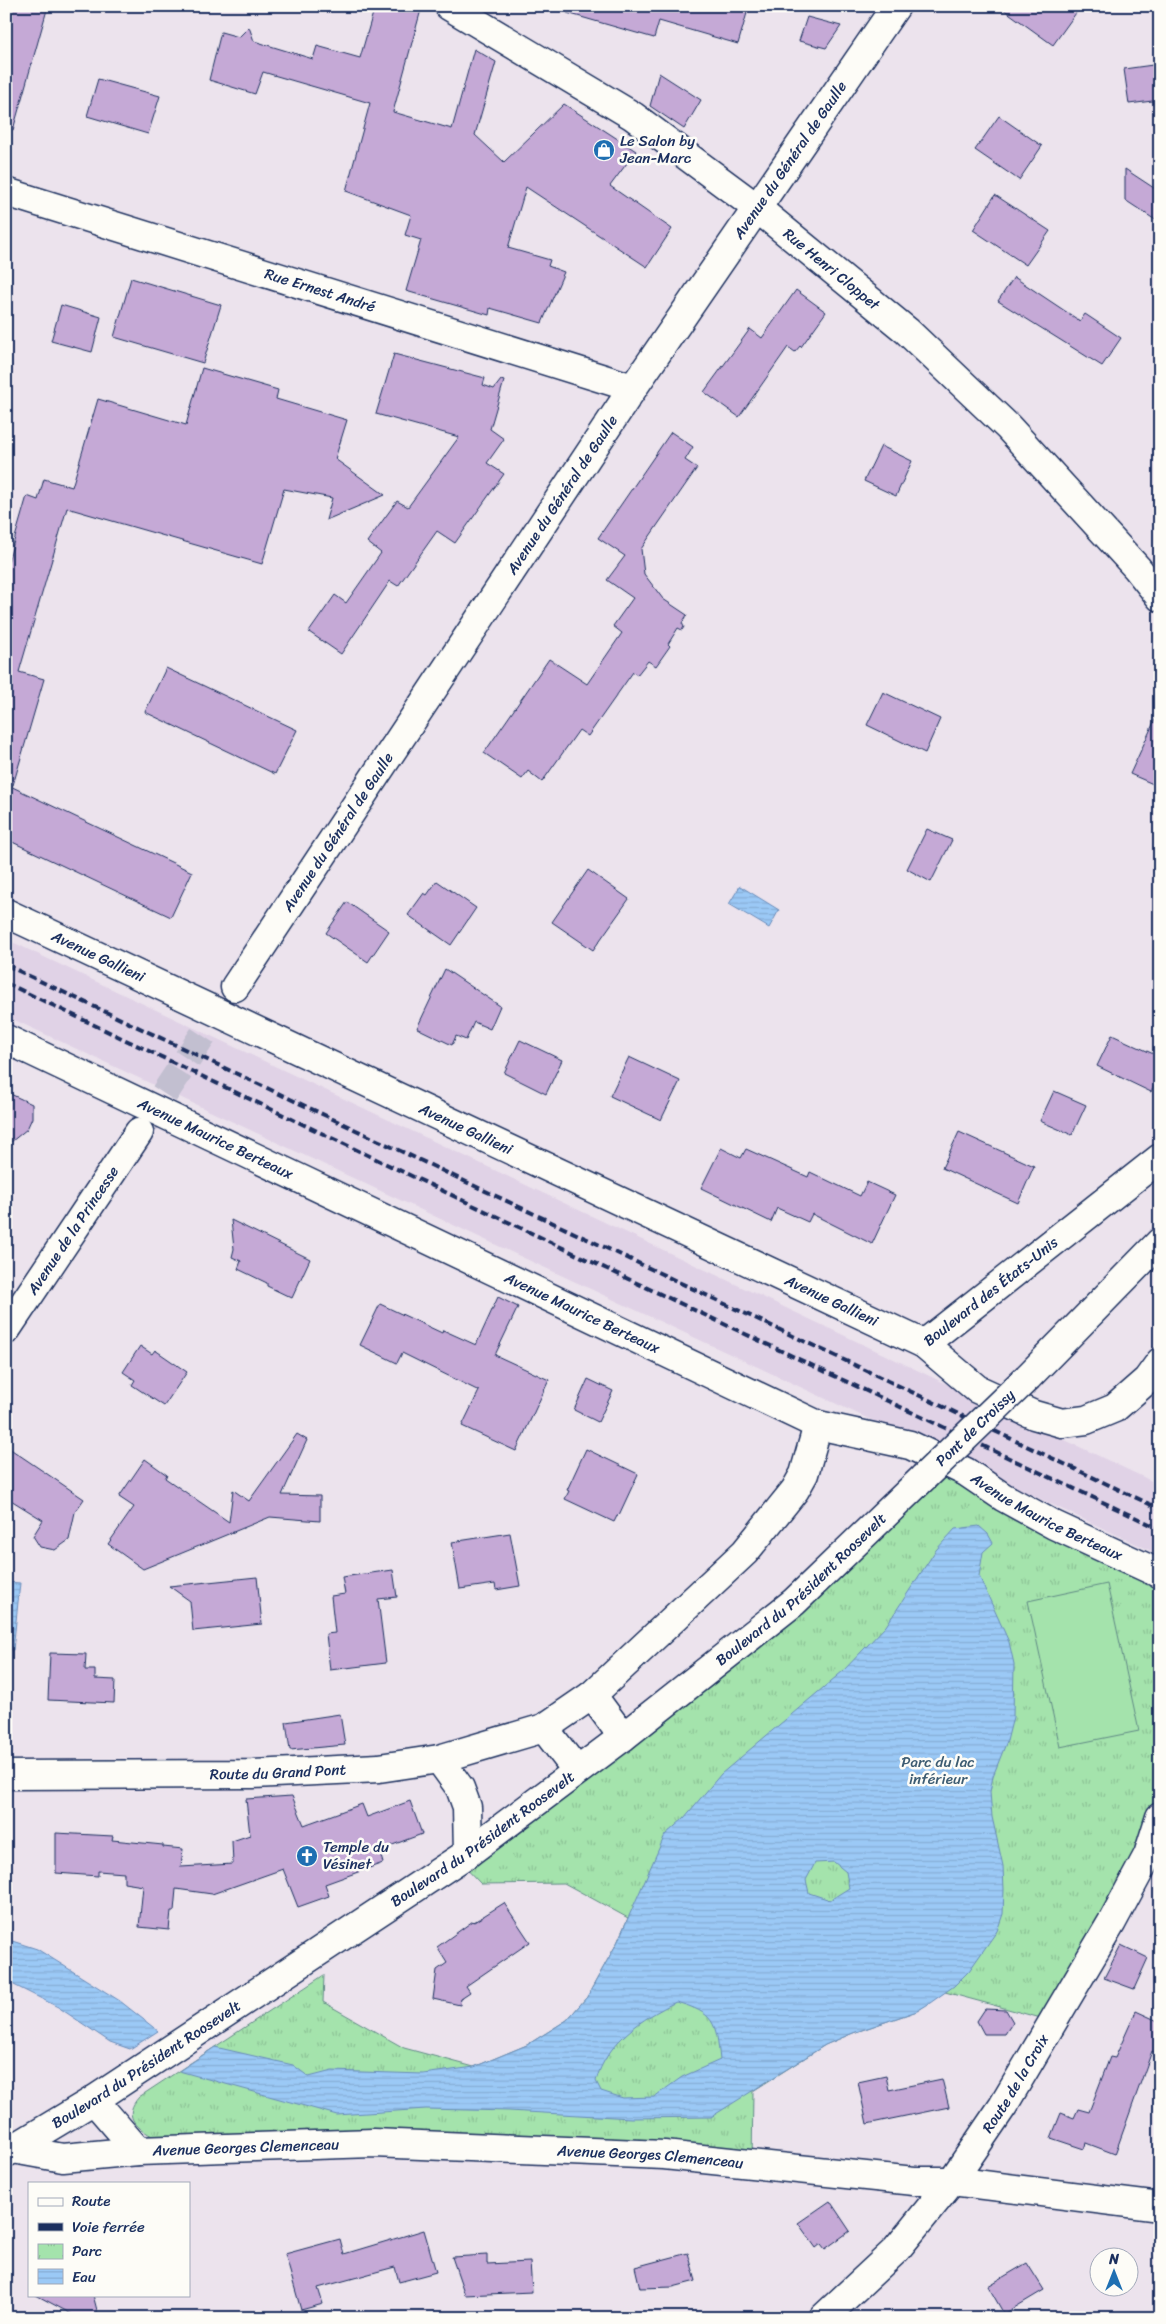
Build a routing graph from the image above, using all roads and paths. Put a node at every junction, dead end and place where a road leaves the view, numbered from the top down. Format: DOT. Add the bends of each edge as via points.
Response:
graph roads {
  1 [pos="449,6"];
  2 [pos="896,6"];
  3 [pos="6,192"];
  4 [pos="757,208"];
  5 [pos="633,388"];
  6 [pos="1160,597"];
  7 [pos="6,913"];
  8 [pos="236,988"];
  9 [pos="6,1039"];
  10 [pos="138,1132"];
  11 [pos="1160,1158"];
  12 [pos="1160,1242"];
  13 [pos="6,1330"];
  14 [pos="924,1344"];
  15 [pos="1160,1362"];
  16 [pos="818,1424"];
  17 [pos="924,1477"];
  18 [pos="1160,1574"];
  19 [pos="592,1695"];
  20 [pos="544,1728"];
  21 [pos="623,1736"];
  22 [pos="439,1759"];
  23 [pos="577,1771"];
  24 [pos="6,1775"];
  25 [pos="1160,1817"];
  26 [pos="468,1853"];
  27 [pos="94,2100"];
  28 [pos="9,2151"];
  29 [pos="138,2151"];
  30 [pos="952,2180"];
  31 [pos="1160,2207"];
  32 [pos="823,2318"];
  1 -- 4 [label="street, Rue Henri Cloppet" via="633,116"];
  2 -- 4 [label="street, Avenue du Général de Gaulle"];
  3 -- 5 [label="street, Rue Ernest André"];
  4 -- 5 [label="street, Avenue du Général de Gaulle"];
  4 -- 6 [label="street, Rue Henri Cloppet" via="906,331 1008,427"];
  5 -- 8 [label="street, Avenue du Général de Gaulle"];
  7 -- 14 [label="street, Avenue Gallieni"];
  9 -- 16 [label="street, Avenue Maurice Berteaux"];
  10 -- 13 [label="street, Avenue de la Princesse"];
  11 -- 14 [label="street, Boulevard des États-Unis"];
  12 -- 17 [label="street, Pont de Croissy, bridge" via="1028,1377"];
  14 -- 15 [label="street, Boulevard des États-Unis" via="976,1389 1034,1415 1062,1422 1086,1420 1115,1408 1147,1380"];
  16 -- 18 [label="street, Avenue Maurice Berteaux" via="910,1446 966,1472 1054,1525"];
  16 -- 19 [label="street" via="804,1474 795,1490 745,1552"];
  17 -- 21 [label="street, Boulevard du Président Roosevelt" via="794,1602"];
  19 -- 20 [label="street"];
  19 -- 21 [label="street"];
  20 -- 22 [label="street, Route du Grand Pont"];
  20 -- 23 [label="street"];
  21 -- 23 [label="street, Boulevard du Président Roosevelt"];
  22 -- 24 [label="street, Route du Grand Pont" via="379,1768 253,1774"];
  22 -- 26 [label="street" via="460,1788 467,1807"];
  23 -- 26 [label="street, Boulevard du Président Roosevelt"];
  25 -- 30 [label="street, Route de la Croix" via="1148,1855 1112,1922 1003,2106"];
  26 -- 27 [label="street, Boulevard du Président Roosevelt"];
  27 -- 28 [label="street, Boulevard du Président Roosevelt"];
  27 -- 29 [label="street, Avenue Georges Clemenceau"];
  28 -- 29 [label="street, Avenue Georges Clemenceau" via="63,2158"];
  29 -- 30 [label="street, Avenue Georges Clemenceau" via="374,2143 664,2155 914,2180"];
  30 -- 31 [label="street, Avenue Georges Clemenceau"];
  30 -- 32 [label="street, Route de la Croix" via="896,2250"];
}
